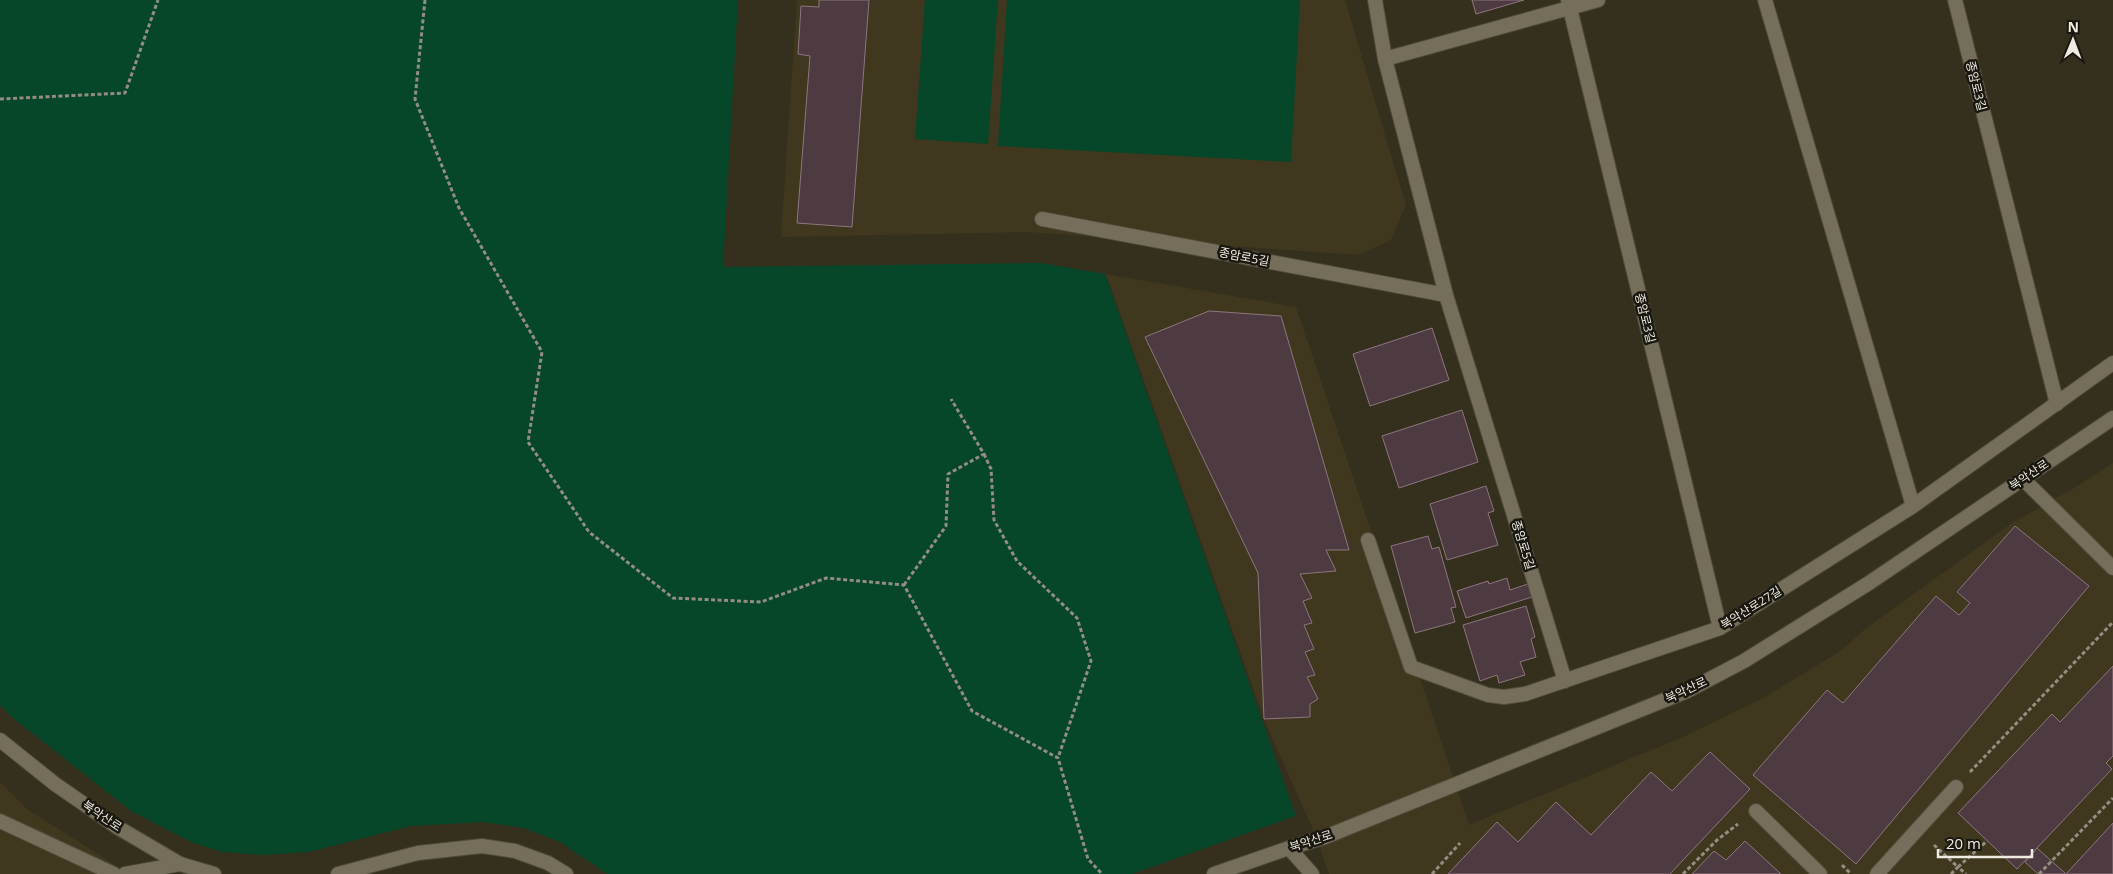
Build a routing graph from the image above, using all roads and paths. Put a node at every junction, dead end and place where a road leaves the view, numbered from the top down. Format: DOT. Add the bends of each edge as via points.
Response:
graph roads {
  1 [pos="158,0"];
  2 [pos="425,0"];
  3 [pos="1375,0"];
  4 [pos="1598,0"];
  5 [pos="1765,0"];
  6 [pos="1954,0"];
  7 [pos="1569,4"];
  8 [pos="1385,59"];
  9 [pos="0,99"];
  10 [pos="1042,219"];
  11 [pos="1446,295"];
  12 [pos="2113,363"];
  13 [pos="951,399"];
  14 [pos="2057,404"];
  15 [pos="2113,418"];
  16 [pos="984,454"];
  17 [pos="2023,479"];
  18 [pos="1913,506"];
  19 [pos="1368,540"];
  20 [pos="2113,568"];
  21 [pos="904,585"];
  22 [pos="2113,622"];
  23 [pos="1720,628"];
  24 [pos="1565,681"];
  25 [pos="0,740"];
  26 [pos="1058,758"];
  27 [pos="1956,787"];
  28 [pos="2113,798"];
  29 [pos="1756,811"];
  30 [pos="0,821"];
  31 [pos="1917,830"];
  32 [pos="1988,841"];
  33 [pos="1460,843"];
  34 [pos="1289,848"];
  35 [pos="180,864"];
  36 [pos="1958,867"];
  37 [pos="114,874"];
  38 [pos="125,874"];
  39 [pos="214,874"];
  40 [pos="338,874"];
  41 [pos="566,874"];
  42 [pos="1102,874"];
  43 [pos="1214,874"];
  44 [pos="1312,874"];
  45 [pos="1432,874"];
  46 [pos="1683,874"];
  47 [pos="1820,874"];
  48 [pos="1877,874"];
  49 [pos="1951,874"];
  50 [pos="1966,874"];
  51 [pos="2040,874"];
  1 -- 9 [label="path" via="125,93"];
  2 -- 21 [label="path" via="415,99 459,208 542,352 528,442 589,532 673,598 761,602 826,578"];
  3 -- 8 [label="street, 종암로5길"];
  4 -- 7 [label="street"];
  5 -- 18 [label="street"];
  6 -- 14 [label="street, 종암로3길"];
  7 -- 8 [label="street"];
  7 -- 23 [label="street, 종암로3길"];
  8 -- 11 [label="street, 종암로5길"];
  10 -- 11 [label="street, 종암로5길"];
  11 -- 24 [label="street, 종암로5길"];
  12 -- 14 [label="street, 북악산로27길"];
  13 -- 16 [label="path"];
  14 -- 18 [label="street, 북악산로27길"];
  15 -- 17 [label="street, 북악산로"];
  16 -- 21 [label="path" via="948,474 946,526"];
  16 -- 26 [label="path" via="992,470 994,520 1017,561 1077,618 1091,661"];
  17 -- 20 [label="street"];
  17 -- 34 [label="street, 북악산로" via="1869,583 1744,661 1688,691 1325,837"];
  18 -- 23 [label="street, 북악산로27길"];
  19 -- 24 [label="street, 북악산로27길" via="1411,667 1488,695 1525,694"];
  21 -- 26 [label="path" via="972,711"];
  22 -- 27 [label="path"];
  23 -- 24 [label="street, 북악산로27길"];
  25 -- 35 [label="street, 북악산로" via="109,822"];
  26 -- 42 [label="path" via="1088,859"];
  27 -- 31 [label="street"];
  28 -- 51 [label="path"];
  29 -- 46 [label="path" via="1718,840"];
  29 -- 47 [label="street"];
  30 -- 37 [label="street"];
  31 -- 36 [label="path"];
  31 -- 48 [label="street"];
  32 -- 36 [label="path"];
  33 -- 45 [label="path"];
  34 -- 43 [label="street, 북악산로"];
  34 -- 44 [label="street"];
  35 -- 38 [label="street"];
  35 -- 39 [label="street, 북악산로"];
  36 -- 49 [label="path"];
  36 -- 50 [label="path"];
  40 -- 41 [label="street" via="418,853 482,846 515,851 548,863"];
}
